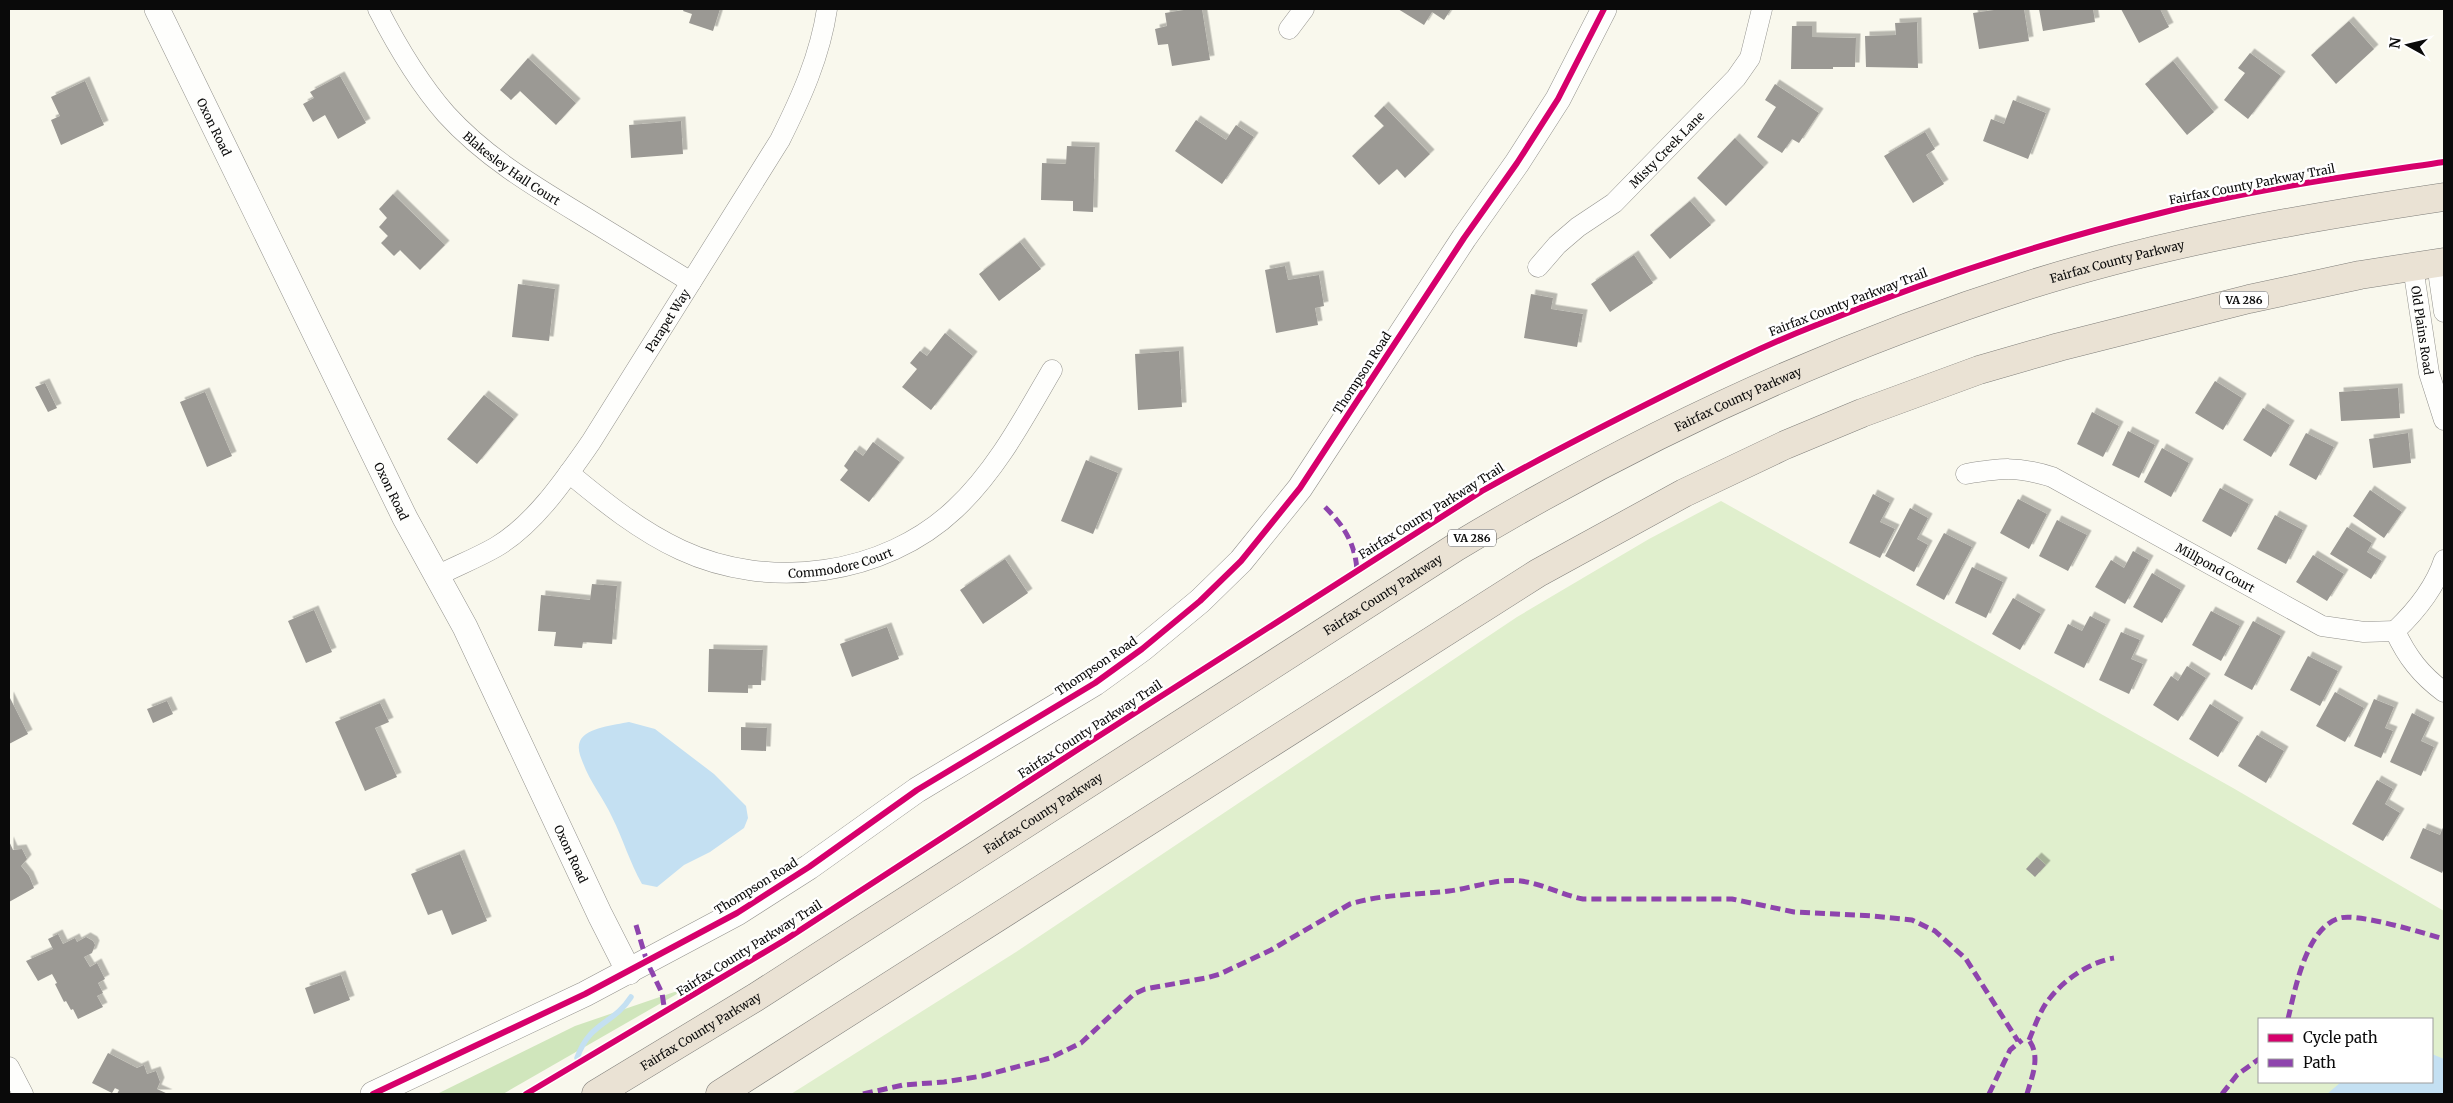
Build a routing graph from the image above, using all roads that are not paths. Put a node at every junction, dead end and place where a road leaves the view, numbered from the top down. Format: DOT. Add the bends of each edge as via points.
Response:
graph roads {
  1 [pos="157,9"];
  2 [pos="378,9"];
  3 [pos="827,9"];
  4 [pos="1304,9"];
  5 [pos="1604,9"];
  6 [pos="1762,9"];
  7 [pos="1289,29"];
  8 [pos="2444,197"];
  9 [pos="2431,264"];
  10 [pos="1538,267"];
  11 [pos="691,282"];
  12 [pos="2444,312"];
  13 [pos="1052,370"];
  14 [pos="2444,420"];
  15 [pos="569,473"];
  16 [pos="1966,474"];
  17 [pos="2444,560"];
  18 [pos="437,576"];
  19 [pos="2395,631"];
  20 [pos="2444,692"];
  21 [pos="629,972"];
  22 [pos="9,1067"];
  23 [pos="23,1094"];
  24 [pos="373,1094"];
  25 [pos="596,1094"];
  26 [pos="720,1094"];
  1 -- 18 [label="street, Oxon Road" via="310,327"];
  2 -- 11 [label="street, Blakesley Hall Court" via="422,84 468,136 527,182"];
  3 -- 11 [label="street, Parapet Way" via="815,61 801,98 780,140"];
  4 -- 7 [label="street"];
  5 -- 21 [label="street, Thompson Road" via="1558,99 1517,163 1300,488 1241,561 1200,601 1095,683 917,790 809,867 737,913"];
  6 -- 10 [label="street, Misty Creek Lane" via="1750,58 1736,78 1614,203 1578,227"];
  8 -- 25 [label="highway, Fairfax County Parkway / VA 286" via="2313,216 2234,232 2030,284 1903,328 1708,410 1622,452 1456,547 756,997"];
  9 -- 12 [label="street, Old Plains Road"];
  9 -- 14 [label="street, Old Plains Road" via="2429,373"];
  9 -- 26 [label="highway, VA 286" via="2360,275 2249,299 1979,370 1785,445 1684,493 1530,578"];
  11 -- 15 [label="street, Parapet Way"];
  13 -- 15 [label="street, Commodore Court" via="1020,426 972,492 954,511 898,548 842,567 772,572 704,559 652,535"];
  15 -- 18 [label="street, Parapet Way" via="534,514 497,546"];
  16 -- 19 [label="street, Millpond Court" via="2005,468 2027,469 2052,476 2322,626"];
  17 -- 19 [label="street" via="2414,613"];
  18 -- 21 [label="street, Oxon Road" via="465,628"];
  19 -- 20 [label="street" via="2414,666"];
  21 -- 24 [label="street, Thompson Road"];
  22 -- 23 [label="street"];
}
